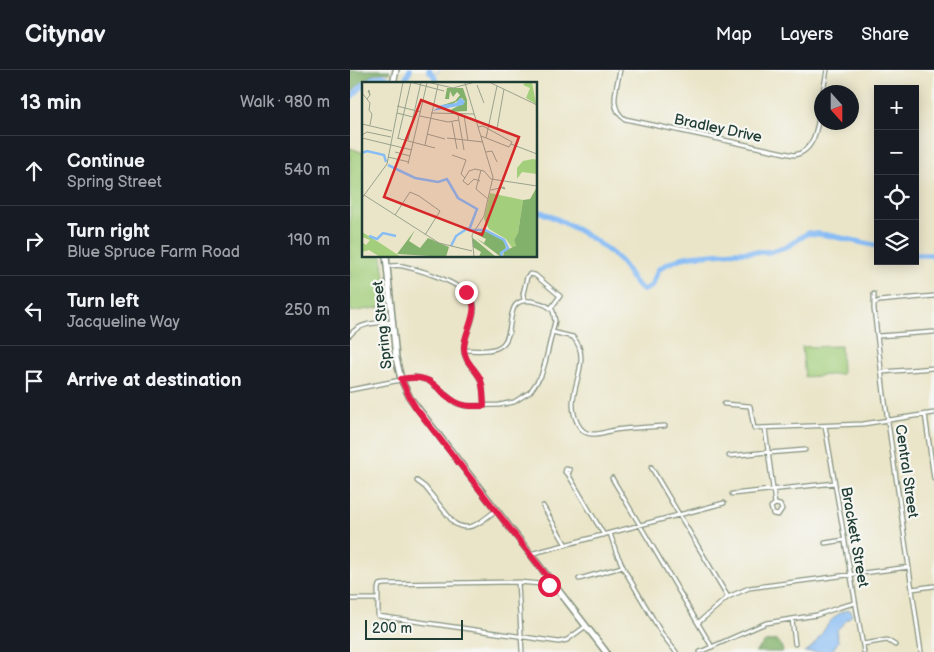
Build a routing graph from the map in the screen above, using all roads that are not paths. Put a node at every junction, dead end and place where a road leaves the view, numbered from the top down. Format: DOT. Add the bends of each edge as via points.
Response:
graph roads {
  1 [pos="396,70"];
  2 [pos="620,70"];
  3 [pos="827,70"];
  4 [pos="393,81"];
  5 [pos="824,85"];
  6 [pos="815,130"];
  7 [pos="386,258"];
  8 [pos="388,266"];
  9 [pos="874,294"];
  10 [pos="934,296"];
  11 [pos="524,300"];
  12 [pos="874,303"];
  13 [pos="551,308"];
  14 [pos="393,322"];
  15 [pos="552,332"];
  16 [pos="934,332"];
  17 [pos="350,335"];
  18 [pos="878,336"];
  19 [pos="464,350"];
  20 [pos="934,368"];
  21 [pos="882,372"];
  22 [pos="401,379"];
  23 [pos="350,390"];
  24 [pos="724,404"];
  25 [pos="484,406"];
  26 [pos="934,413"];
  27 [pos="925,414"];
  28 [pos="888,420"];
  29 [pos="665,426"];
  30 [pos="825,426"];
  31 [pos="765,428"];
  32 [pos="804,450"];
  33 [pos="768,452"];
  34 [pos="729,456"];
  35 [pos="651,467"];
  36 [pos="568,474"];
  37 [pos="612,478"];
  38 [pos="934,479"];
  39 [pos="417,481"];
  40 [pos="835,483"];
  41 [pos="773,490"];
  42 [pos="732,494"];
  43 [pos="724,503"];
  44 [pos="775,504"];
  45 [pos="543,506"];
  46 [pos="495,511"];
  47 [pos="678,515"];
  48 [pos="640,525"];
  49 [pos="610,533"];
  50 [pos="604,535"];
  51 [pos="844,540"];
  52 [pos="825,542"];
  53 [pos="566,545"];
  54 [pos="530,554"];
  55 [pos="622,566"];
  56 [pos="909,567"];
  57 [pos="850,574"];
  58 [pos="579,579"];
  59 [pos="518,582"];
  60 [pos="554,585"];
  61 [pos="934,586"];
  62 [pos="912,589"];
  63 [pos="728,597"];
  64 [pos="350,599"];
  65 [pos="378,599"];
  66 [pos="855,604"];
  67 [pos="792,619"];
  68 [pos="699,622"];
  69 [pos="586,626"];
  70 [pos="520,637"];
  71 [pos="795,644"];
  72 [pos="863,644"];
  73 [pos="895,645"];
  74 [pos="712,646"];
  75 [pos="522,652"];
  76 [pos="606,652"];
  77 [pos="676,652"];
  78 [pos="700,652"];
  79 [pos="864,652"];
  80 [pos="920,652"];
  1 -- 4 [label="main road"];
  2 -- 6 [label="street, Bradley Drive" via="614,104 616,112 625,119 799,154 809,147"];
  3 -- 5 [label="street"];
  7 -- 8 [label="main road, Spring Street"];
  8 -- 14 [label="main road, Spring Street"];
  8 -- 19 [label="street" via="404,266 446,280 469,294 474,308"];
  9 -- 12 [label="street, Central Street"];
  10 -- 12 [label="street"];
  11 -- 13 [label="street"];
  11 -- 13 [label="street" via="527,277 535,275 560,296"];
  11 -- 19 [label="street" via="514,307 502,344 493,349"];
  12 -- 18 [label="street, Central Street"];
  13 -- 15 [label="street" via="555,318"];
  14 -- 17 [label="street" via="363,325"];
  14 -- 22 [label="main road, Spring Street"];
  15 -- 25 [label="street" via="546,363 530,392 514,402"];
  15 -- 29 [label="street" via="573,337 578,344 581,364 573,406 582,430 593,434"];
  16 -- 18 [label="street"];
  18 -- 21 [label="street, Central Street"];
  19 -- 25 [label="street" via="482,384"];
  20 -- 21 [label="street"];
  21 -- 28 [label="street, Central Street"];
  22 -- 23 [label="street"];
  22 -- 25 [label="street" via="424,379 456,403"];
  22 -- 46 [label="main road, Spring Street" via="416,408"];
  24 -- 31 [label="street" via="750,406 754,428"];
  26 -- 27 [label="street"];
  27 -- 28 [label="street"];
  27 -- 38 [label="street"];
  28 -- 30 [label="street"];
  28 -- 56 [label="street, Central Street"];
  30 -- 31 [label="street"];
  30 -- 40 [label="street, Brackett Street"];
  31 -- 33 [label="street"];
  32 -- 33 [label="street"];
  33 -- 34 [label="street"];
  33 -- 41 [label="street"];
  35 -- 47 [label="street"];
  36 -- 50 [label="street"];
  37 -- 48 [label="street"];
  39 -- 46 [label="street" via="460,526 476,526"];
  40 -- 41 [label="street"];
  40 -- 51 [label="street, Brackett Street"];
  41 -- 42 [label="street"];
  41 -- 44 [label="street"];
  43 -- 47 [label="street"];
  45 -- 53 [label="street"];
  46 -- 54 [label="main road, Spring Street"];
  47 -- 48 [label="street"];
  47 -- 63 [label="street"];
  48 -- 49 [label="street"];
  48 -- 68 [label="street"];
  49 -- 50 [label="street"];
  49 -- 55 [label="street"];
  50 -- 53 [label="street"];
  51 -- 52 [label="street"];
  51 -- 57 [label="street, Brackett Street"];
  53 -- 54 [label="street"];
  54 -- 60 [label="main road, Spring Street"];
  55 -- 58 [label="street"];
  55 -- 77 [label="street"];
  56 -- 57 [label="street"];
  56 -- 62 [label="street, Central Street"];
  57 -- 63 [label="street" via="754,587"];
  57 -- 66 [label="street, Brackett Street"];
  59 -- 60 [label="street"];
  59 -- 65 [label="street" via="384,584 379,587"];
  59 -- 70 [label="street"];
  60 -- 69 [label="main road, Spring Street"];
  61 -- 62 [label="street"];
  62 -- 80 [label="street, Central Street"];
  63 -- 68 [label="street"];
  64 -- 65 [label="street"];
  65 -- 70 [label="street" via="378,616"];
  66 -- 67 [label="street"];
  66 -- 72 [label="street, Brackett Street"];
  67 -- 71 [label="street"];
  67 -- 74 [label="street" via="766,624"];
  68 -- 74 [label="street"];
  69 -- 70 [label="street" via="562,642"];
  69 -- 76 [label="main road, Spring Street"];
  70 -- 75 [label="street"];
  72 -- 73 [label="street" via="887,640"];
  72 -- 79 [label="street, Brackett Street"];
  74 -- 78 [label="street"];
}
